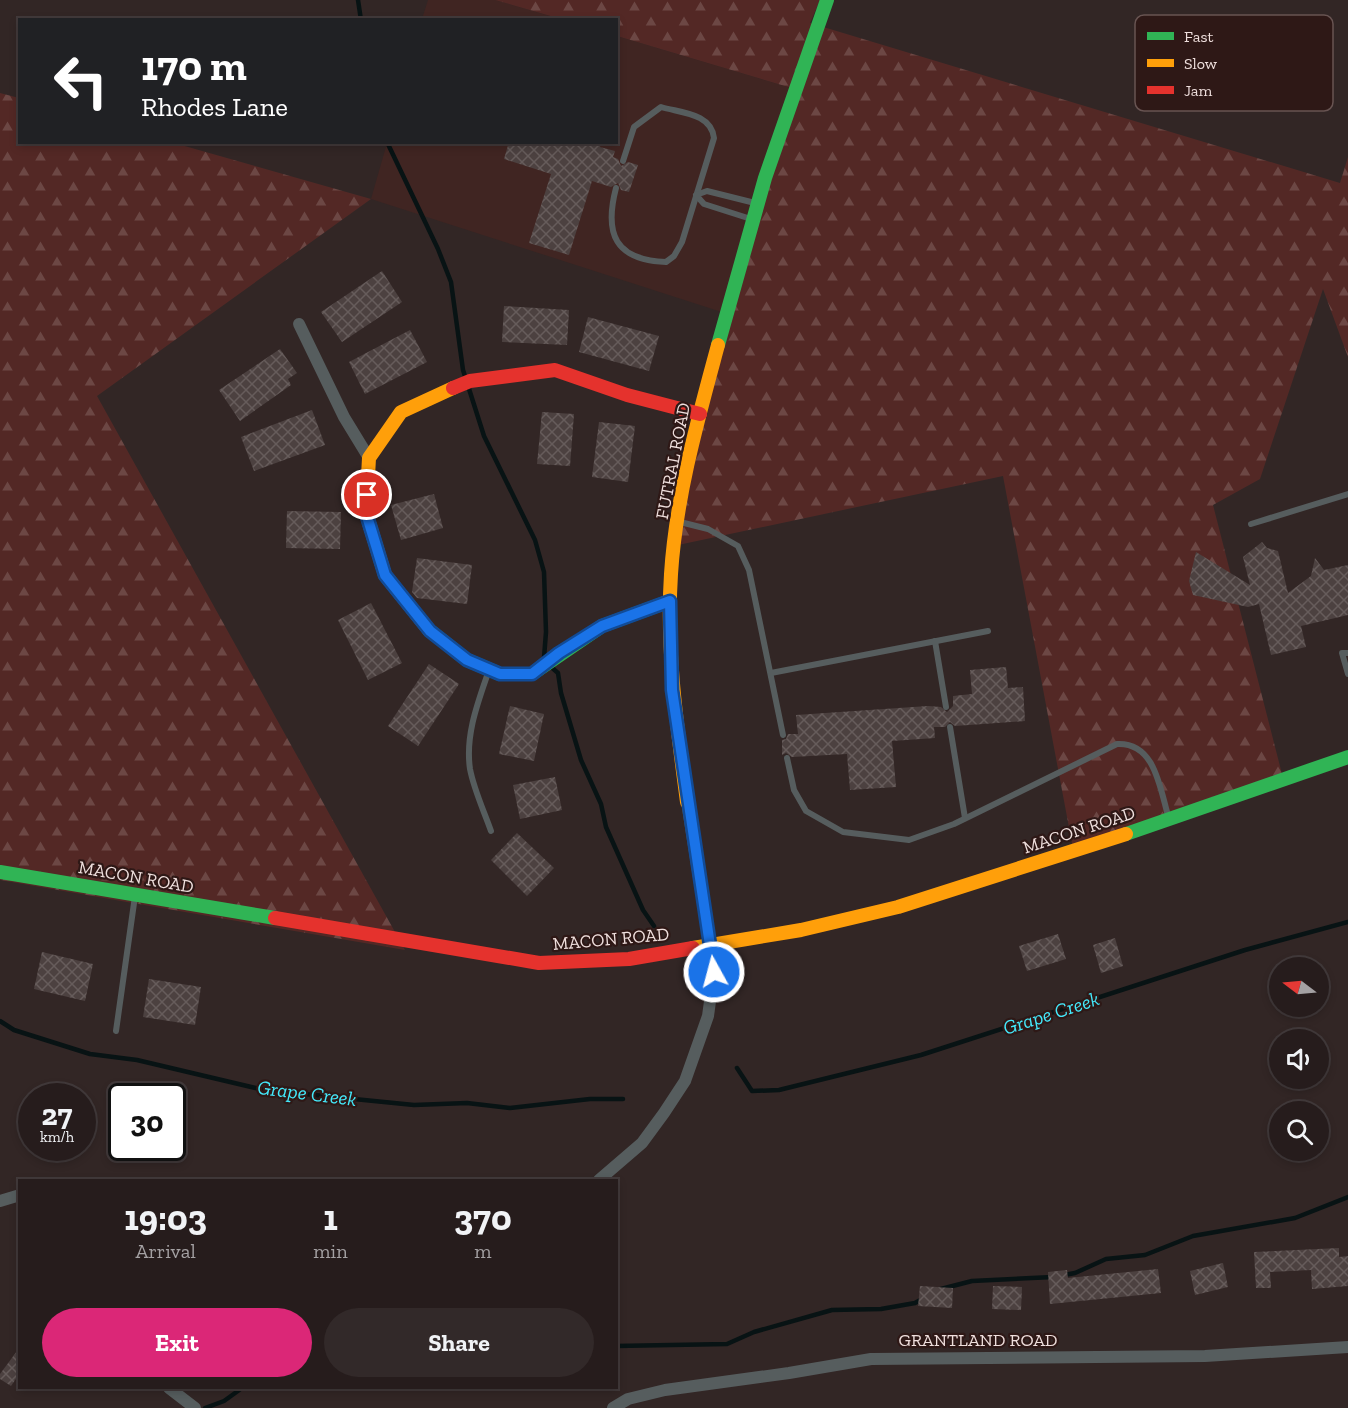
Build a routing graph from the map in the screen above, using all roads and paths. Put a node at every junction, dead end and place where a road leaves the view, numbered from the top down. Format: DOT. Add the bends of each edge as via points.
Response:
graph roads {
  1 [pos="827,0"];
  2 [pos="623,160"];
  3 [pos="616,188"];
  4 [pos="696,195"];
  5 [pos="755,203"];
  6 [pos="751,219"];
  7 [pos="299,324"];
  8 [pos="700,414"];
  9 [pos="369,458"];
  10 [pos="1348,494"];
  11 [pos="678,522"];
  12 [pos="1251,524"];
  13 [pos="670,601"];
  14 [pos="988,631"];
  15 [pos="935,641"];
  16 [pos="1348,653"];
  17 [pos="489,670"];
  18 [pos="771,673"];
  19 [pos="1348,674"];
  20 [pos="946,707"];
  21 [pos="950,727"];
  22 [pos="783,735"];
  23 [pos="1348,757"];
  24 [pos="787,758"];
  25 [pos="687,802"];
  26 [pos="965,818"];
  27 [pos="1169,820"];
  28 [pos="491,831"];
  29 [pos="0,872"];
  30 [pos="135,895"];
  31 [pos="711,946"];
  32 [pos="116,1031"];
  33 [pos="600,1179"];
  34 [pos="18,1196"];
  35 [pos="0,1201"];
  36 [pos="1348,1347"];
  37 [pos="171,1389"];
  38 [pos="195,1408"];
  39 [pos="614,1408"];
  1 -- 5 [label="street, FUTRAL ROAD" via="791,91"];
  2 -- 4 [label="lane" via="634,127 661,107 706,120 714,138"];
  3 -- 4 [label="lane" via="609,214 612,232 628,253 654,261 666,262 674,256"];
  4 -- 5 [label="lane" via="707,190"];
  4 -- 6 [label="lane" via="704,204"];
  5 -- 6 [label="street, FUTRAL ROAD"];
  6 -- 8 [label="street, FUTRAL ROAD"];
  7 -- 9 [label="street" via="344,417"];
  8 -- 9 [label="street" via="555,369 470,381 401,412"];
  8 -- 11 [label="street, FUTRAL ROAD"];
  9 -- 17 [label="street" via="366,513 385,575 430,631 467,660"];
  10 -- 12 [label="lane"];
  11 -- 13 [label="street, FUTRAL ROAD"];
  11 -- 18 [label="lane" via="708,530 738,546 749,570"];
  13 -- 17 [label="street" via="602,626 532,674"];
  13 -- 25 [label="street, FUTRAL ROAD" via="672,690"];
  14 -- 15 [label="lane"];
  15 -- 18 [label="lane"];
  15 -- 20 [label="lane"];
  16 -- 19 [label="lane" via="1342,653"];
  17 -- 28 [label="lane" via="474,715 469,747 471,771"];
  18 -- 22 [label="lane"];
  21 -- 26 [label="lane"];
  23 -- 27 [label="street, MACON ROAD"];
  24 -- 26 [label="lane" via="794,790 806,812 843,832 909,840"];
  25 -- 31 [label="street, FUTRAL ROAD"];
  26 -- 27 [label="lane" via="1117,744 1127,744 1142,751 1152,763"];
  27 -- 31 [label="street, MACON ROAD" via="898,907"];
  29 -- 30 [label="street, MACON ROAD"];
  30 -- 31 [label="street, MACON ROAD" via="538,963 629,958"];
  30 -- 32 [label="lane"];
  31 -- 33 [label="street, FUTRAL ROAD" via="714,972 708,1016 685,1081 642,1143"];
  34 -- 35 [label="street"];
  36 -- 39 [label="street, GRANTLAND ROAD" via="1194,1356 871,1359 665,1390 628,1399"];
  37 -- 38 [label="street"];
}
